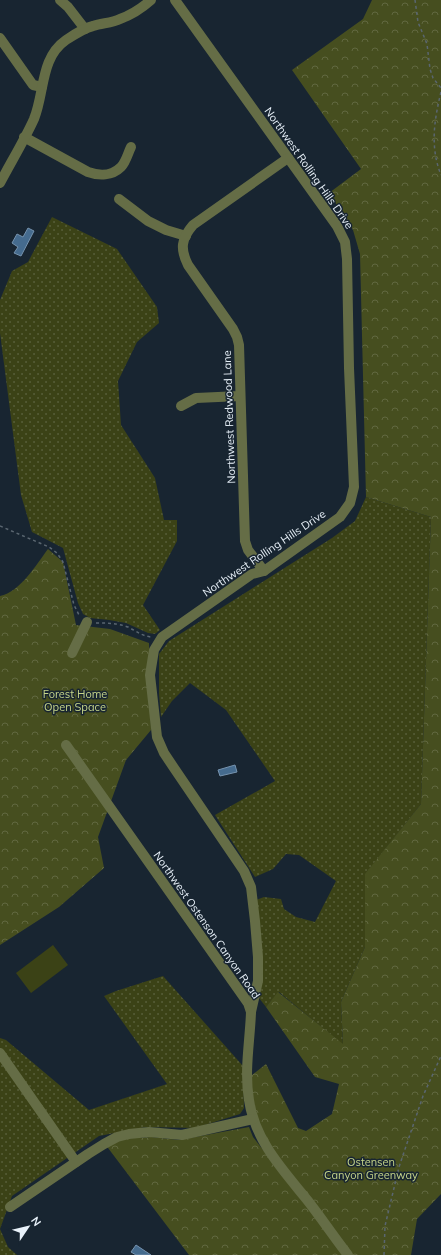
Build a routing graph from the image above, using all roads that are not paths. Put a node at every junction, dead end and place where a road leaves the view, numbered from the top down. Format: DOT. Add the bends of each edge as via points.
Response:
graph roads {
  1 [pos="60,0"];
  2 [pos="151,0"];
  3 [pos="175,0"];
  4 [pos="67,4"];
  5 [pos="85,29"];
  6 [pos="0,38"];
  7 [pos="42,87"];
  8 [pos="24,137"];
  9 [pos="131,147"];
  10 [pos="288,158"];
  11 [pos="0,184"];
  12 [pos="119,200"];
  13 [pos="186,236"];
  14 [pos="240,396"];
  15 [pos="181,406"];
  16 [pos="264,571"];
  17 [pos="87,622"];
  18 [pos="72,653"];
  19 [pos="66,746"];
  20 [pos="251,1012"];
  21 [pos="0,1053"];
  22 [pos="253,1119"];
  23 [pos="76,1162"];
  24 [pos="10,1207"];
  25 [pos="348,1255"];
  1 -- 4 [label="street"];
  2 -- 5 [label="street" via="136,12 119,20"];
  3 -- 10 [label="street, Northwest Rolling Hills Drive"];
  4 -- 5 [label="street"];
  5 -- 7 [label="street" via="65,40 54,51 47,64"];
  6 -- 7 [label="street" via="34,84"];
  7 -- 8 [label="street" via="34,118"];
  8 -- 9 [label="street" via="97,175 115,172 122,166"];
  8 -- 11 [label="street"];
  10 -- 13 [label="street" via="193,225"];
  10 -- 16 [label="street, Northwest Rolling Hills Drive" via="337,226 345,242 354,487 350,504 340,517"];
  12 -- 13 [label="street" via="148,221"];
  13 -- 14 [label="street, Northwest Redwood Lane" via="184,258 237,337"];
  14 -- 15 [label="street" via="196,398"];
  14 -- 16 [label="street, Northwest Redwood Lane" via="245,541 248,550"];
  16 -- 20 [label="street, Northwest Rolling Hills Drive" via="252,574 162,637 154,650 150,675 157,737 164,753 244,871 251,887 258,957 258,981"];
  17 -- 18 [label="street"];
  19 -- 20 [label="street, Northwest Ostenson Canyon Road" via="248,1003"];
  20 -- 22 [label="street, Northwest Ostenson Canyon Road" via="246,1076"];
  21 -- 23 [label="street"];
  22 -- 23 [label="street" via="182,1135 149,1132 129,1134 117,1137"];
  22 -- 25 [label="street, Northwest Ostenson Canyon Road" via="268,1151"];
  23 -- 24 [label="street"];
}
